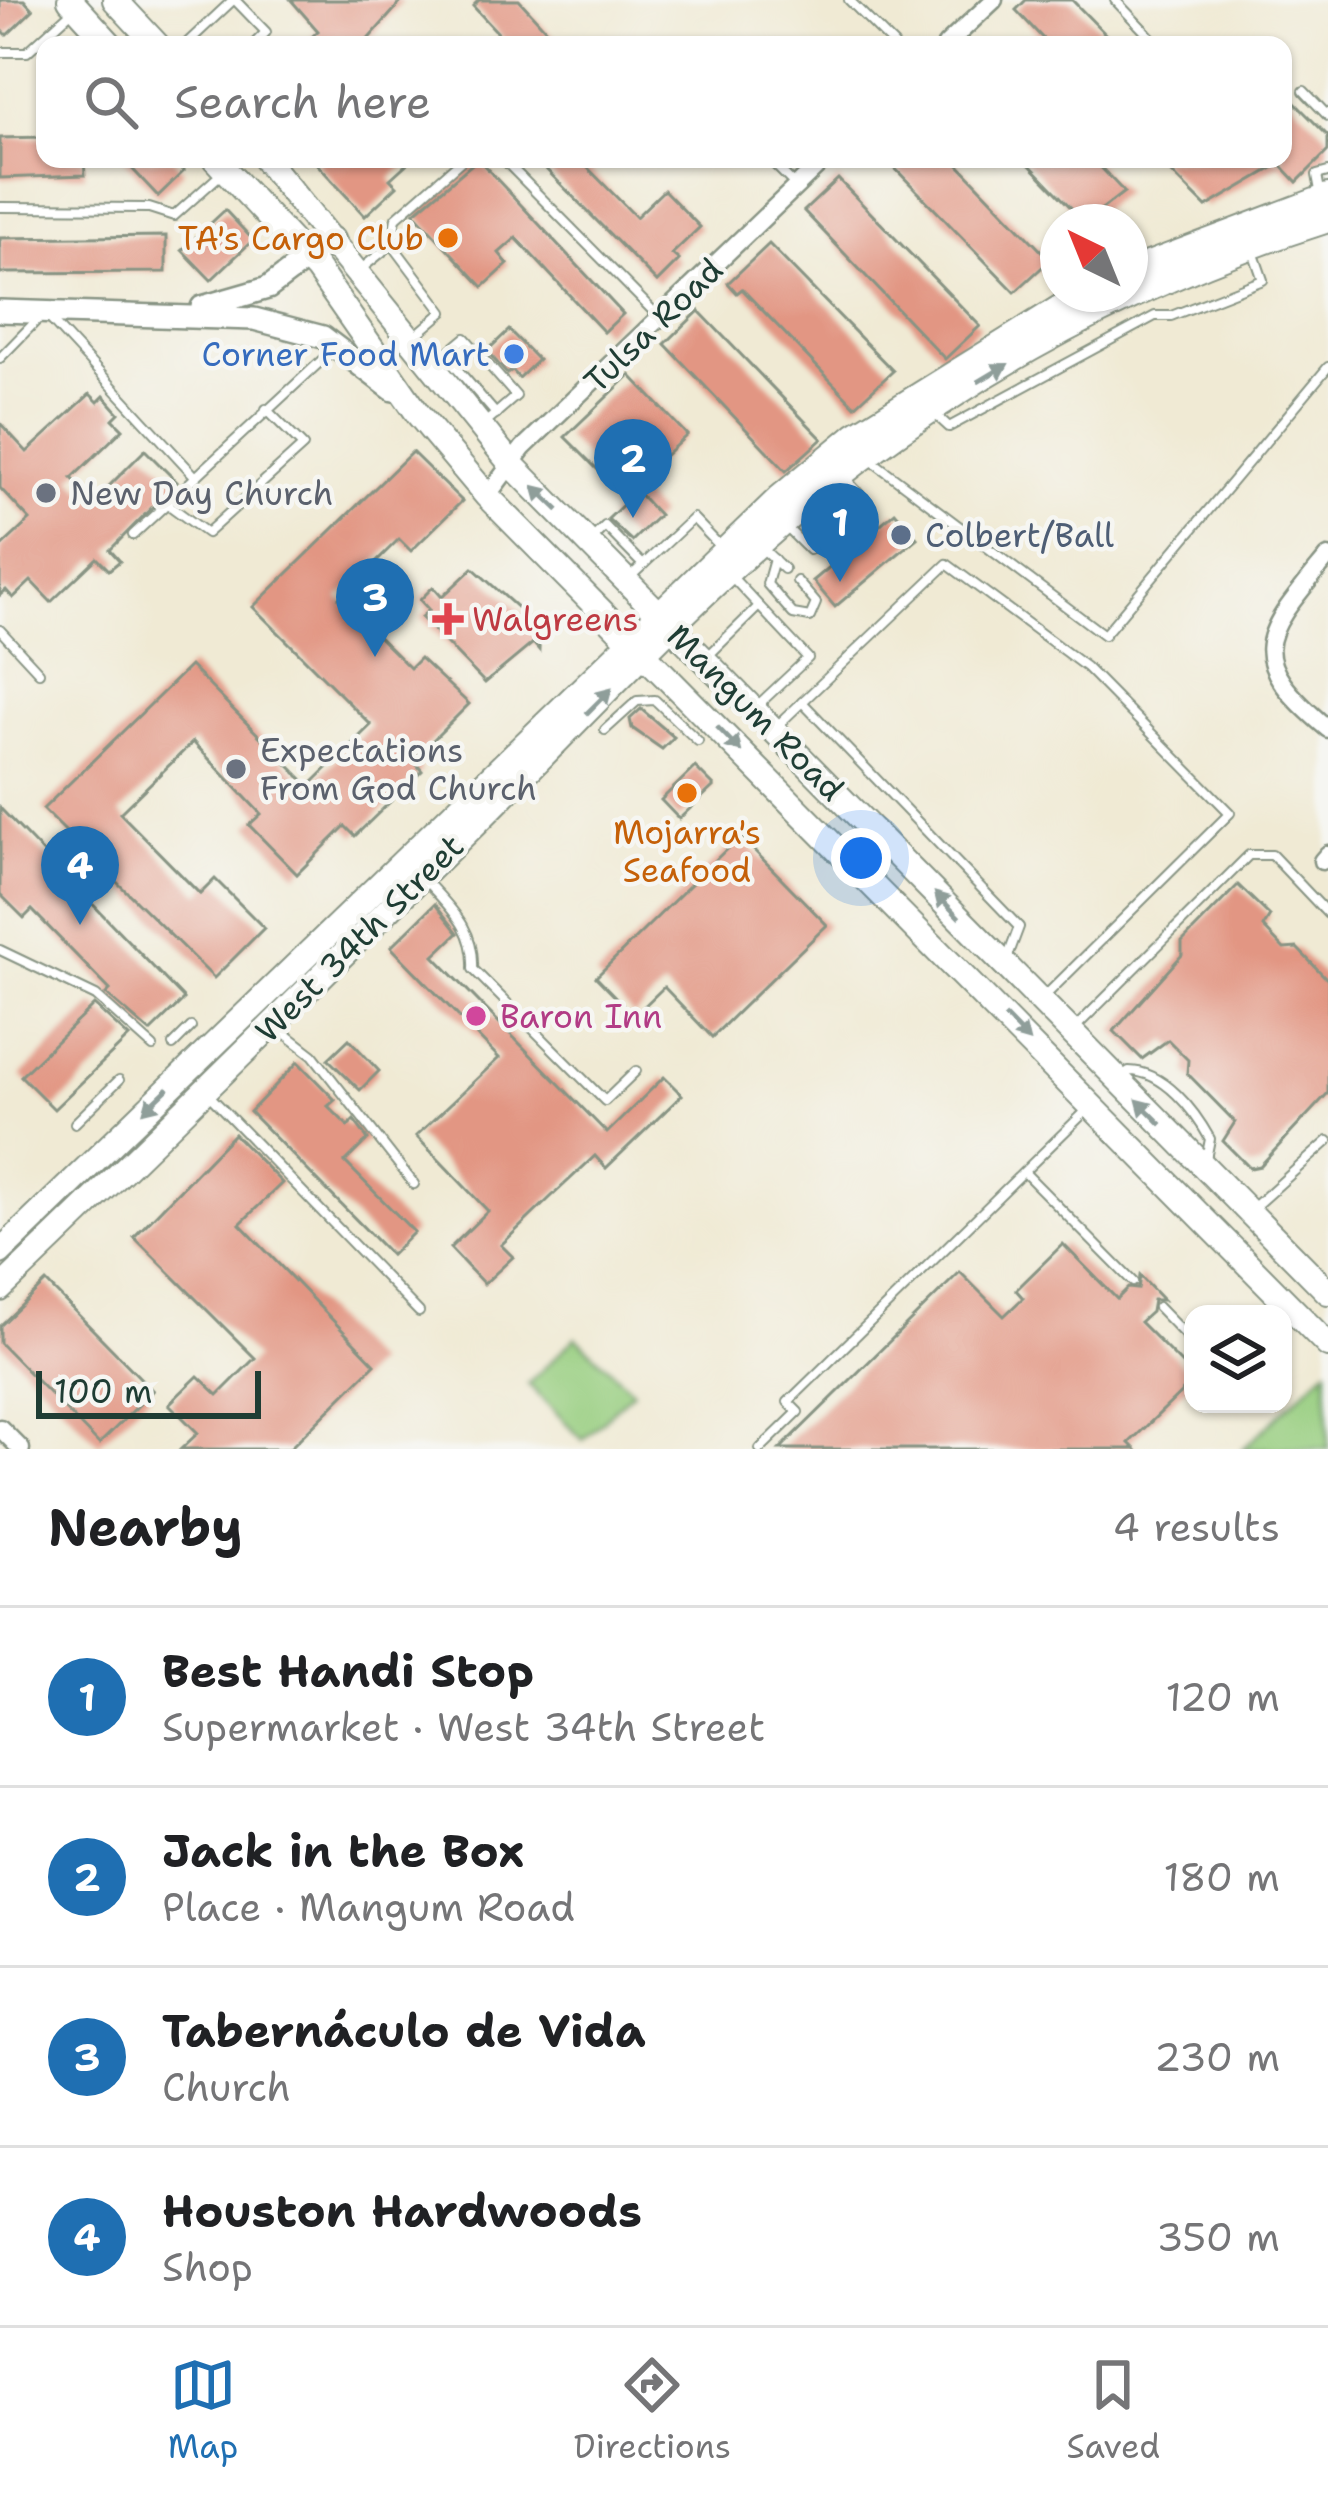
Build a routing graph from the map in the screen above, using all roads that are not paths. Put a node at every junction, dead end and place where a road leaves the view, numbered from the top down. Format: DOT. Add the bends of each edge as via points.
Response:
graph roads {
  1 [pos="115,0"];
  2 [pos="234,0"];
  3 [pos="849,0"];
  4 [pos="994,0"];
  5 [pos="1115,0"];
  6 [pos="73,3"];
  7 [pos="42,36"];
  8 [pos="103,36"];
  9 [pos="149,36"];
  10 [pos="195,36"];
  11 [pos="262,36"];
  12 [pos="885,36"];
  13 [pos="956,36"];
  14 [pos="1149,36"];
  15 [pos="36,42"];
  16 [pos="0,52"];
  17 [pos="1304,91"];
  18 [pos="1328,116"];
  19 [pos="217,168"];
  20 [pos="223,168"];
  21 [pos="273,168"];
  22 [pos="453,168"];
  23 [pos="512,168"];
  24 [pos="778,168"];
  25 [pos="815,168"];
  26 [pos="1328,172"];
  27 [pos="796,186"];
  28 [pos="1326,204"];
  29 [pos="0,207"];
  30 [pos="333,239"];
  31 [pos="392,244"];
  32 [pos="1250,244"];
  33 [pos="305,260"];
  34 [pos="358,271"];
  35 [pos="1148,276"];
  36 [pos="1148,276"];
  37 [pos="1148,302"];
  38 [pos="0,311"];
  39 [pos="45,312"];
  40 [pos="1057,312"];
  41 [pos="1086,312"];
  42 [pos="141,314"];
  43 [pos="1155,316"];
  44 [pos="660,318"];
  45 [pos="410,340"];
  46 [pos="338,345"];
  47 [pos="0,358"];
  48 [pos="438,361"];
  49 [pos="1328,367"];
  50 [pos="266,409"];
  51 [pos="931,410"];
  52 [pos="418,414"];
  53 [pos="488,420"];
  54 [pos="851,460"];
  55 [pos="511,464"];
  56 [pos="194,475"];
  57 [pos="487,496"];
  58 [pos="166,502"];
  59 [pos="784,525"];
  60 [pos="133,535"];
  61 [pos="767,553"];
  62 [pos="1328,556"];
  63 [pos="727,563"];
  64 [pos="784,569"];
  65 [pos="635,572"];
  66 [pos="797,581"];
  67 [pos="760,606"];
  68 [pos="665,621"];
  69 [pos="0,630"];
  70 [pos="639,646"];
  71 [pos="704,660"];
  72 [pos="39,672"];
  73 [pos="802,702"];
  74 [pos="753,710"];
  75 [pos="1328,729"];
  76 [pos="605,730"];
  77 [pos="773,730"];
  78 [pos="698,741"];
  79 [pos="843,801"];
  80 [pos="815,826"];
  81 [pos="422,876"];
  82 [pos="1328,914"];
  83 [pos="0,950"];
  84 [pos="1005,964"];
  85 [pos="1040,1001"];
  86 [pos="272,1024"];
  87 [pos="191,1027"];
  88 [pos="1071,1032"];
  89 [pos="173,1045"];
  90 [pos="153,1048"];
  91 [pos="186,1071"];
  92 [pos="636,1071"];
  93 [pos="1117,1079"];
  94 [pos="119,1080"];
  95 [pos="205,1091"];
  96 [pos="1091,1106"];
  97 [pos="75,1123"];
  98 [pos="1328,1141"];
  99 [pos="1024,1172"];
  100 [pos="414,1184"];
  101 [pos="1248,1212"];
  102 [pos="0,1252"];
  103 [pos="1133,1282"];
  104 [pos="0,1289"];
  105 [pos="1328,1293"];
  106 [pos="1158,1307"];
  107 [pos="419,1312"];
  108 [pos="1319,1333"];
  109 [pos="1184,1334"];
  110 [pos="0,1428"];
  111 [pos="21,1449"];
  112 [pos="760,1449"];
  1 -- 9 [label="main road"];
  2 -- 10 [label="lane"];
  2 -- 11 [label="lane"];
  3 -- 12 [label="lane"];
  4 -- 13 [label="street"];
  5 -- 14 [label="lane"];
  6 -- 7 [label="lane"];
  6 -- 8 [label="main road"];
  15 -- 16 [label="lane" via="27,52"];
  17 -- 18 [label="lane"];
  19 -- 29 [label="lane" via="174,216 149,208"];
  20 -- 33 [label="main road"];
  21 -- 30 [label="main road"];
  22 -- 31 [label="lane" via="396,218"];
  23 -- 44 [label="lane"];
  24 -- 27 [label="lane"];
  25 -- 27 [label="street, Tulsa Road"];
  26 -- 28 [label="lane" via="1317,175"];
  27 -- 44 [label="street, Tulsa Road"];
  28 -- 32 [label="main road, West 34th Street"];
  28 -- 35 [label="main road, West 34th Street"];
  30 -- 33 [label="street, Mangum Road"];
  30 -- 34 [label="main road, Mangum Road"];
  31 -- 34 [label="lane"];
  31 -- 45 [label="lane" via="443,312"];
  32 -- 36 [label="main road, West 34th Street"];
  32 -- 43 [label="lane" via="1263,280"];
  33 -- 42 [label="street, Mangum Road" via="268,288 219,305"];
  33 -- 52 [label="main road, Mangum Road"];
  34 -- 45 [label="main road, Mangum Road"];
  37 -- 43 [label="lane"];
  38 -- 39 [label="street, Mangum Road"];
  39 -- 42 [label="street, Mangum Road"];
  39 -- 47 [label="lane"];
  39 -- 56 [label="lane"];
  40 -- 54 [label="main road, West 34th Street"];
  51 -- 41 [label="main road, West 34th Street, one-way"];
  42 -- 46 [label="street, Mangum Road" via="254,320"];
  43 -- 51 [label="lane" via="950,427"];
  44 -- 55 [label="street, Tulsa Road"];
  45 -- 48 [label="main road, Mangum Road"];
  46 -- 50 [label="lane"];
  46 -- 52 [label="street, Mangum Road"];
  48 -- 53 [label="main road, Mangum Road"];
  48 -- 53 [label="lane" via="473,380"];
  48 -- 53 [label="lane" via="465,338 517,396"];
  49 -- 54 [label="lane" via="1104,635"];
  50 -- 56 [label="lane"];
  50 -- 58 [label="lane" via="303,446 207,533"];
  51 -- 54 [label="main road, West 34th Street"];
  52 -- 57 [label="main road, Mangum Road"];
  53 -- 55 [label="main road, Mangum Road"];
  54 -- 59 [label="main road, West 34th Street"];
  54 -- 59 [label="lane" via="867,503 809,550"];
  54 -- 63 [label="main road, West 34th Street"];
  55 -- 57 [label="street, Tulsa Road"];
  65 -- 55 [label="main road, Mangum Road, one-way" via="590,541"];
  56 -- 58 [label="lane"];
  57 -- 70 [label="main road, Mangum Road"];
  58 -- 60 [label="lane"];
  59 -- 61 [label="main road, West 34th Street"];
  61 -- 63 [label="main road, West 34th Street"];
  61 -- 64 [label="lane"];
  61 -- 66 [label="lane" via="767,584 794,614 810,616 816,603"];
  62 -- 75 [label="street" via="1281,616 1269,650 1282,689"];
  63 -- 65 [label="lane" via="693,518"];
  63 -- 67 [label="lane"];
  63 -- 68 [label="main road, West 34th Street"];
  65 -- 68 [label="main road, Mangum Road"];
  67 -- 71 [label="lane"];
  67 -- 74 [label="lane" via="808,658"];
  68 -- 70 [label="main road, West 34th Street"];
  68 -- 71 [label="main road, Mangum Road"];
  69 -- 72 [label="lane"];
  70 -- 80 [label="main road, Mangum Road, one-way"];
  81 -- 70 [label="main road, West 34th Street, one-way"];
  70 -- 91 [label="main road, West 34th Street"];
  71 -- 74 [label="main road, Mangum Road"];
  73 -- 77 [label="lane"];
  73 -- 84 [label="lane" via="1018,927"];
  73 -- 85 [label="lane" via="947,564 1086,667 1230,813"];
  74 -- 77 [label="main road, Mangum Road"];
  76 -- 78 [label="lane" via="638,701 655,700"];
  77 -- 79 [label="main road, Mangum Road"];
  79 -- 80 [label="main road"];
  84 -- 79 [label="main road, Mangum Road, one-way"];
  80 -- 96 [label="main road, Mangum Road, one-way"];
  81 -- 86 [label="main road, West 34th Street"];
  81 -- 92 [label="lane" via="462,920 474,945 473,969 605,1101"];
  82 -- 88 [label="lane" via="1271,855 1249,855"];
  83 -- 90 [label="lane" via="96,996"];
  84 -- 85 [label="main road, Mangum Road"];
  85 -- 88 [label="main road, Mangum Road"];
  86 -- 95 [label="main road, West 34th Street"];
  86 -- 100 [label="lane" via="313,1054"];
  87 -- 89 [label="lane"];
  88 -- 93 [label="main road, Mangum Road"];
  91 -- 95 [label="main road"];
  91 -- 102 [label="main road, West 34th Street, one-way"];
  93 -- 96 [label="main road"];
  93 -- 101 [label="main road, Mangum Road"];
  94 -- 97 [label="lane"];
  95 -- 104 [label="main road, West 34th Street"];
  95 -- 107 [label="lane"];
  96 -- 99 [label="lane"];
  96 -- 108 [label="main road, Mangum Road"];
  98 -- 101 [label="lane"];
  99 -- 103 [label="lane"];
  99 -- 112 [label="lane" via="788,1402 797,1412"];
  101 -- 105 [label="main road, Mangum Road"];
  105 -- 108 [label="lane"];
  106 -- 109 [label="lane"];
  110 -- 111 [label="street"];
}
